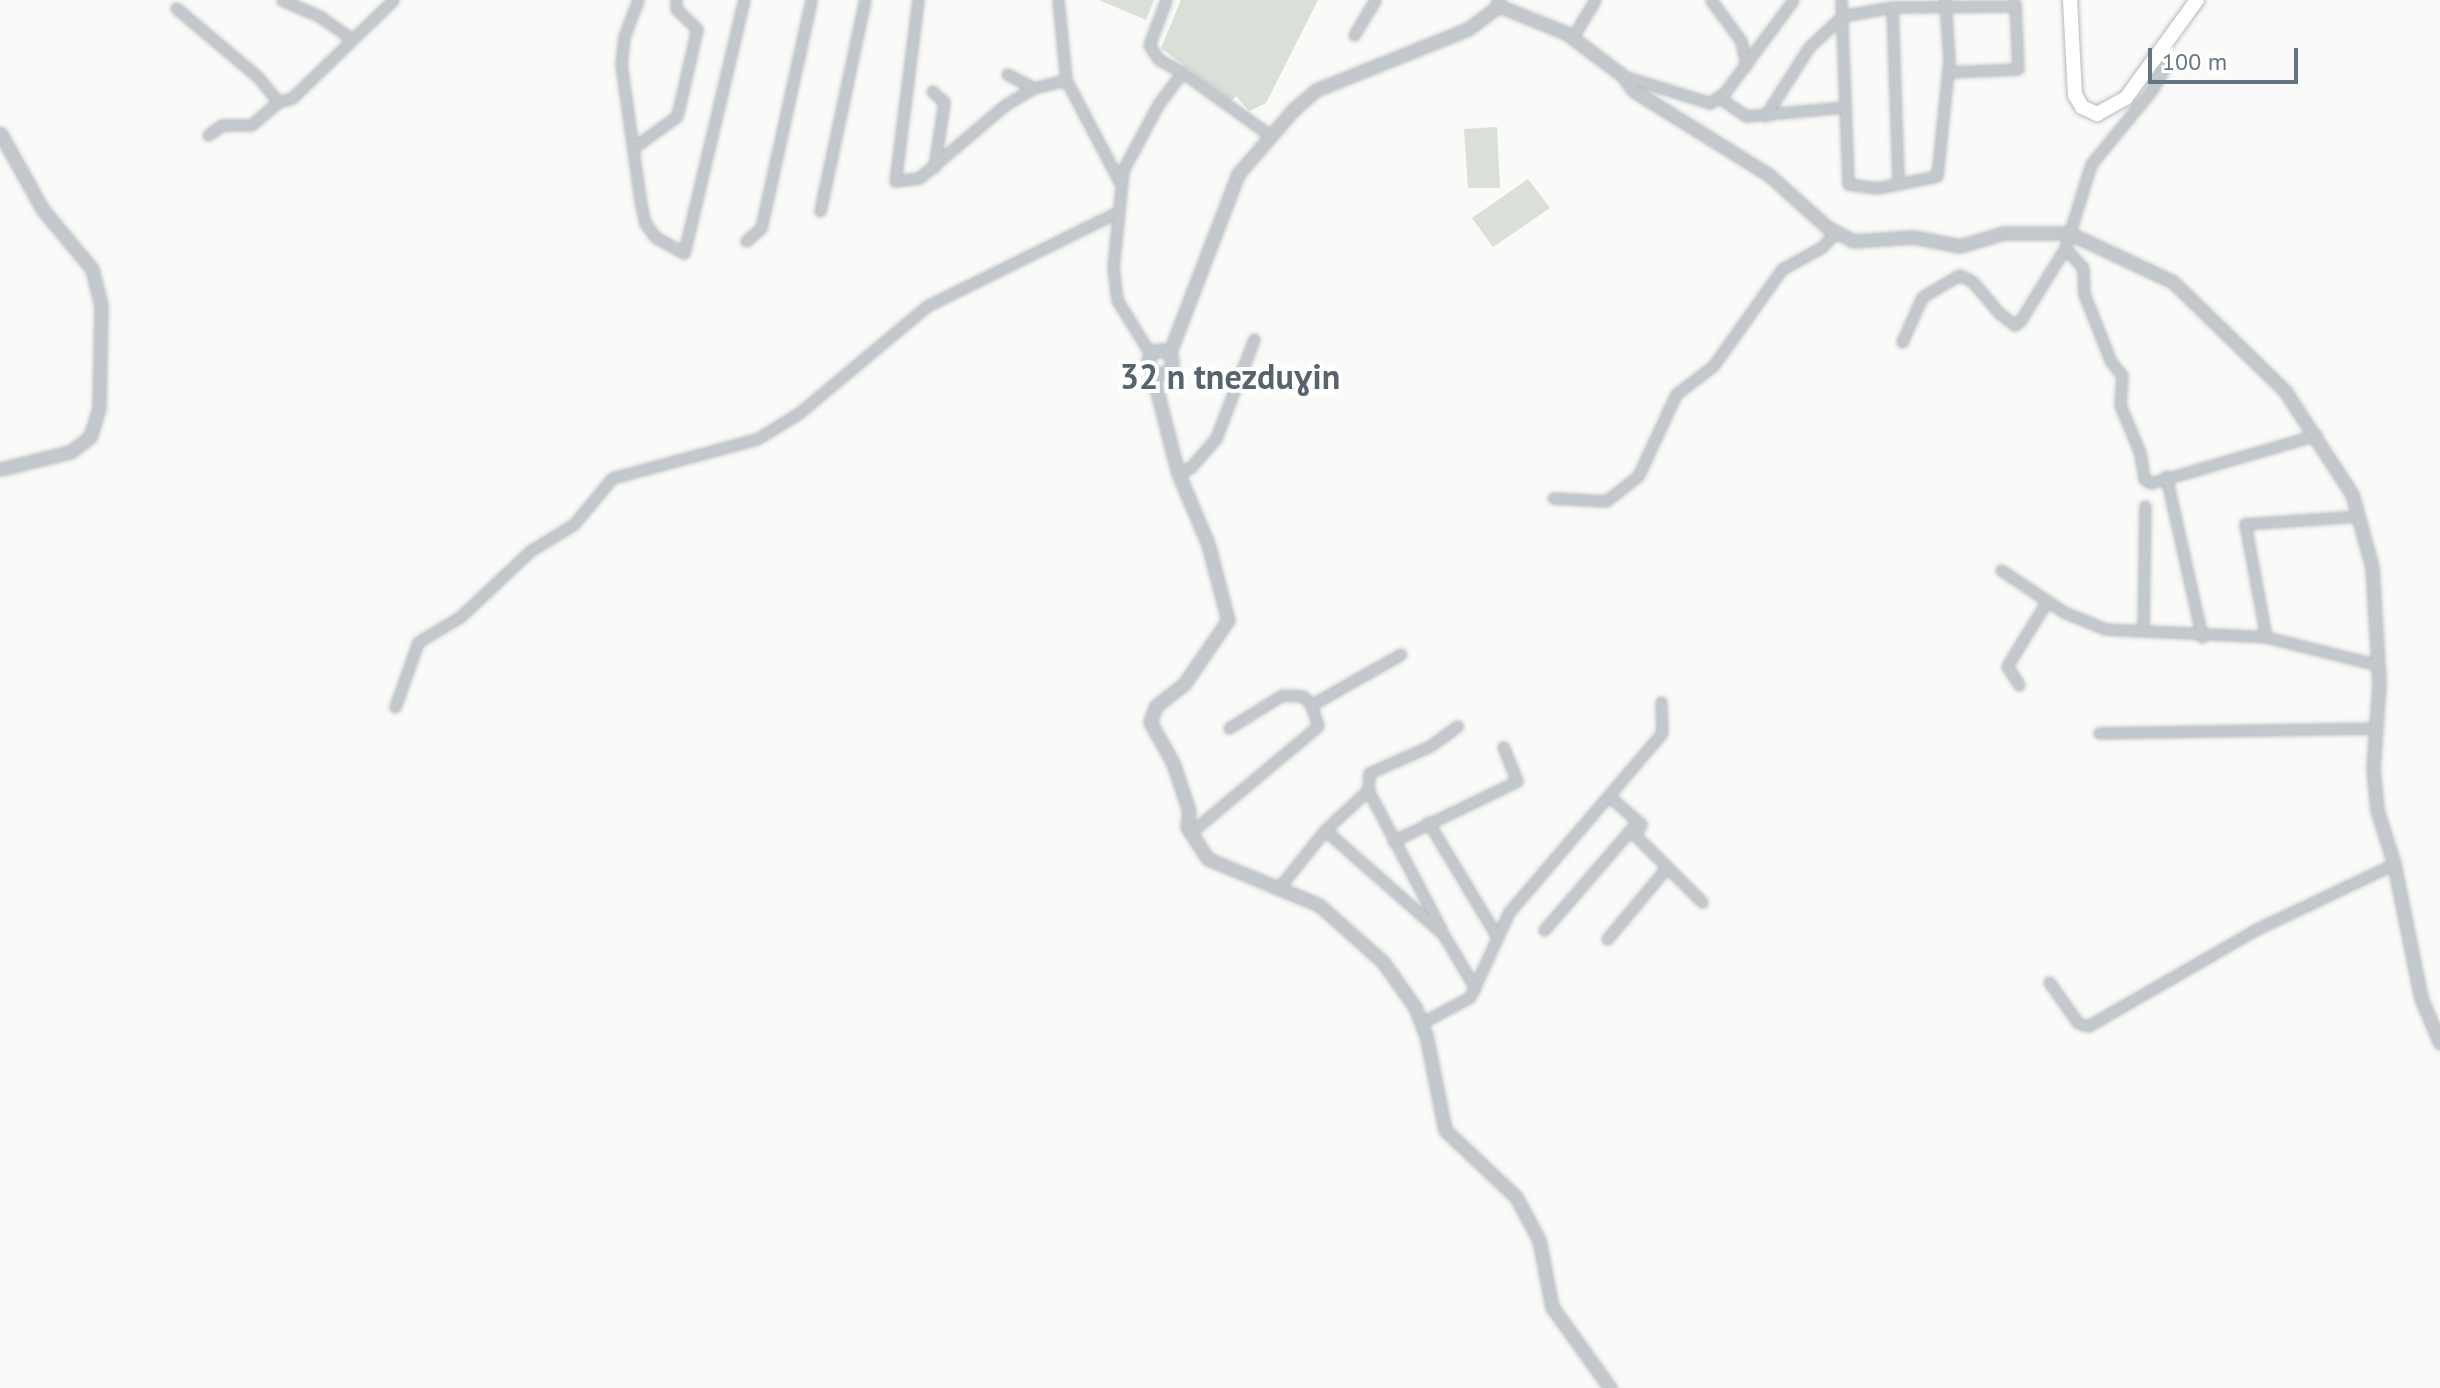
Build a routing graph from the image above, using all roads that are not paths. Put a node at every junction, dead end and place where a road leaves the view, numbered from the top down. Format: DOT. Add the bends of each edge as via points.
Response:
graph roads {
  1 [pos="282,0"];
  2 [pos="393,0"];
  3 [pos="638,0"];
  4 [pos="676,0"];
  5 [pos="744,0"];
  6 [pos="811,0"];
  7 [pos="865,0"];
  8 [pos="918,0"];
  9 [pos="1058,0"];
  10 [pos="1166,0"];
  11 [pos="1375,0"];
  12 [pos="1595,0"];
  13 [pos="1711,0"];
  14 [pos="1793,0"];
  15 [pos="1841,0"];
  16 [pos="2070,0"];
  17 [pos="2197,0"];
  18 [pos="1499,3"];
  19 [pos="1945,3"];
  20 [pos="2015,3"];
  21 [pos="1892,7"];
  22 [pos="176,8"];
  23 [pos="1842,16"];
  24 [pos="1354,35"];
  25 [pos="1572,38"];
  26 [pos="352,39"];
  27 [pos="2161,56"];
  28 [pos="1746,65"];
  29 [pos="1182,72"];
  30 [pos="1948,72"];
  31 [pos="1007,74"];
  32 [pos="1623,76"];
  33 [pos="1066,80"];
  34 [pos="1033,88"];
  35 [pos="932,91"];
  36 [pos="1718,97"];
  37 [pos="278,102"];
  38 [pos="1844,107"];
  39 [pos="1765,116"];
  40 [pos="0,133"];
  41 [pos="208,135"];
  42 [pos="1271,136"];
  43 [pos="633,148"];
  44 [pos="934,167"];
  45 [pos="1898,181"];
  46 [pos="1120,183"];
  47 [pos="820,211"];
  48 [pos="1119,211"];
  49 [pos="1836,232"];
  50 [pos="2069,233"];
  51 [pos="746,241"];
  52 [pos="2065,248"];
  53 [pos="1254,339"];
  54 [pos="1902,342"];
  55 [pos="1169,354"];
  56 [pos="1151,355"];
  57 [pos="1152,372"];
  58 [pos="1166,373"];
  59 [pos="1158,388"];
  60 [pos="2316,435"];
  61 [pos="0,469"];
  62 [pos="1178,473"];
  63 [pos="2166,476"];
  64 [pos="1553,498"];
  65 [pos="2145,506"];
  66 [pos="2358,516"];
  67 [pos="2001,570"];
  68 [pos="2047,601"];
  69 [pos="2143,630"];
  70 [pos="2202,637"];
  71 [pos="2266,637"];
  72 [pos="1401,654"];
  73 [pos="2378,665"];
  74 [pos="2019,685"];
  75 [pos="1661,702"];
  76 [pos="1311,705"];
  77 [pos="395,707"];
  78 [pos="1458,726"];
  79 [pos="1229,728"];
  80 [pos="2376,728"];
  81 [pos="2099,733"];
  82 [pos="1503,747"];
  83 [pos="1368,790"];
  84 [pos="1609,796"];
  85 [pos="1638,821"];
  86 [pos="1428,822"];
  87 [pos="1325,830"];
  88 [pos="1190,833"];
  89 [pos="1393,841"];
  90 [pos="2394,864"];
  91 [pos="1667,867"];
  92 [pos="1281,885"];
  93 [pos="1702,902"];
  94 [pos="1544,930"];
  95 [pos="1443,934"];
  96 [pos="1498,938"];
  97 [pos="1607,939"];
  98 [pos="2049,982"];
  99 [pos="1475,988"];
  100 [pos="1421,1023"];
  101 [pos="2440,1043"];
  102 [pos="1610,1388"];
  1 -- 26 [label="street" via="319,16"];
  2 -- 26 [label="street"];
  3 -- 43 [label="street" via="624,36 621,64"];
  4 -- 43 [label="street" via="676,9 697,29 677,116"];
  5 -- 43 [label="street" via="684,253 655,237 645,223"];
  6 -- 51 [label="street" via="763,220"];
  7 -- 47 [label="street"];
  8 -- 44 [label="street" via="895,181 919,178"];
  9 -- 33 [label="street"];
  10 -- 29 [label="street" via="1149,45 1159,60"];
  11 -- 24 [label="street"];
  12 -- 25 [label="street"];
  13 -- 28 [label="street" via="1741,41"];
  14 -- 28 [label="street"];
  15 -- 23 [label="street"];
  16 -- 27 [label="main road" via="2074,86 2086,110 2097,114 2117,106"];
  17 -- 27 [label="main road"];
  18 -- 25 [label="street"];
  18 -- 42 [label="street" via="1468,29 1316,90"];
  19 -- 20 [label="street"];
  19 -- 21 [label="street"];
  19 -- 30 [label="street"];
  20 -- 30 [label="street" via="2018,69"];
  21 -- 23 [label="street"];
  21 -- 45 [label="street"];
  22 -- 37 [label="street" via="258,77"];
  23 -- 38 [label="street"];
  23 -- 39 [label="street" via="1809,47"];
  25 -- 32 [label="street"];
  26 -- 37 [label="street" via="292,98"];
  27 -- 50 [label="street" via="2163,71 2151,91 2091,164"];
  28 -- 36 [label="street"];
  29 -- 42 [label="street"];
  29 -- 46 [label="street" via="1159,103"];
  30 -- 45 [label="street" via="1937,176"];
  31 -- 34 [label="street"];
  32 -- 36 [label="street" via="1710,103"];
  32 -- 49 [label="street" via="1634,91 1769,175"];
  33 -- 34 [label="street"];
  33 -- 46 [label="street"];
  34 -- 44 [label="street" via="1005,105"];
  35 -- 44 [label="street" via="944,102"];
  36 -- 39 [label="street" via="1746,116"];
  37 -- 41 [label="street" via="251,125 222,125"];
  38 -- 39 [label="street"];
  38 -- 45 [label="street" via="1848,184 1877,188"];
  40 -- 61 [label="street" via="43,210 92,269 101,305 99,408 90,437 70,452"];
  42 -- 55 [label="street" via="1238,174"];
  46 -- 48 [label="street"];
  48 -- 56 [label="street" via="1115,292"];
  48 -- 77 [label="street" via="927,306 799,413 757,439 612,478 574,524 530,551 460,617 418,642"];
  49 -- 50 [label="street" via="1853,241 1913,237 1960,246 2003,233"];
  49 -- 64 [label="street" via="1822,247 1782,269 1713,366 1676,394 1638,476 1606,501"];
  50 -- 52 [label="street"];
  50 -- 60 [label="street" via="2148,268 2193,298 2285,391"];
  52 -- 54 [label="street" via="2015,325 1972,281 1959,275 1922,297"];
  52 -- 63 [label="street" via="2083,268 2084,294 2111,362 2122,375 2120,405 2144,479 2151,483"];
  53 -- 62 [label="street" via="1216,438 1190,468"];
  55 -- 56 [label="street" via="1158,350"];
  55 -- 58 [label="street" via="1173,362"];
  56 -- 57 [label="street"];
  57 -- 58 [label="street"];
  57 -- 59 [label="street"];
  58 -- 59 [label="street"];
  59 -- 62 [label="street"];
  60 -- 63 [label="street"];
  60 -- 66 [label="street" via="2352,494"];
  62 -- 88 [label="street" via="1208,544 1228,620 1184,684 1156,706 1150,722 1173,763 1189,811"];
  63 -- 70 [label="street"];
  65 -- 69 [label="street"];
  66 -- 71 [label="street" via="2245,524"];
  66 -- 73 [label="street" via="2372,567"];
  67 -- 68 [label="street"];
  68 -- 69 [label="street" via="2085,623"];
  68 -- 74 [label="street" via="2007,666"];
  69 -- 70 [label="street"];
  70 -- 71 [label="street"];
  71 -- 73 [label="street"];
  72 -- 76 [label="street"];
  73 -- 80 [label="street"];
  75 -- 84 [label="street" via="1662,733"];
  76 -- 79 [label="street" via="1303,696 1282,695"];
  76 -- 88 [label="street" via="1318,726"];
  78 -- 83 [label="street" via="1430,746 1369,773"];
  80 -- 81 [label="street"];
  80 -- 90 [label="street" via="2377,810"];
  82 -- 86 [label="street" via="1517,781"];
  83 -- 87 [label="street"];
  83 -- 89 [label="street"];
  84 -- 85 [label="street"];
  84 -- 96 [label="street" via="1535,877 1509,912"];
  85 -- 91 [label="street" via="1635,835"];
  85 -- 94 [label="street"];
  86 -- 89 [label="street"];
  86 -- 96 [label="street"];
  87 -- 92 [label="street"];
  87 -- 95 [label="street"];
  88 -- 92 [label="street" via="1208,859"];
  89 -- 95 [label="street"];
  90 -- 98 [label="street" via="2257,929 2088,1026 2078,1023"];
  90 -- 101 [label="street" via="2421,998"];
  91 -- 93 [label="street"];
  91 -- 97 [label="street"];
  92 -- 100 [label="street" via="1319,905 1363,939"];
  95 -- 99 [label="street"];
  96 -- 99 [label="street"];
  99 -- 100 [label="street" via="1470,997"];
  100 -- 102 [label="street" via="1445,1130 1516,1197 1539,1240 1552,1307"];
}
